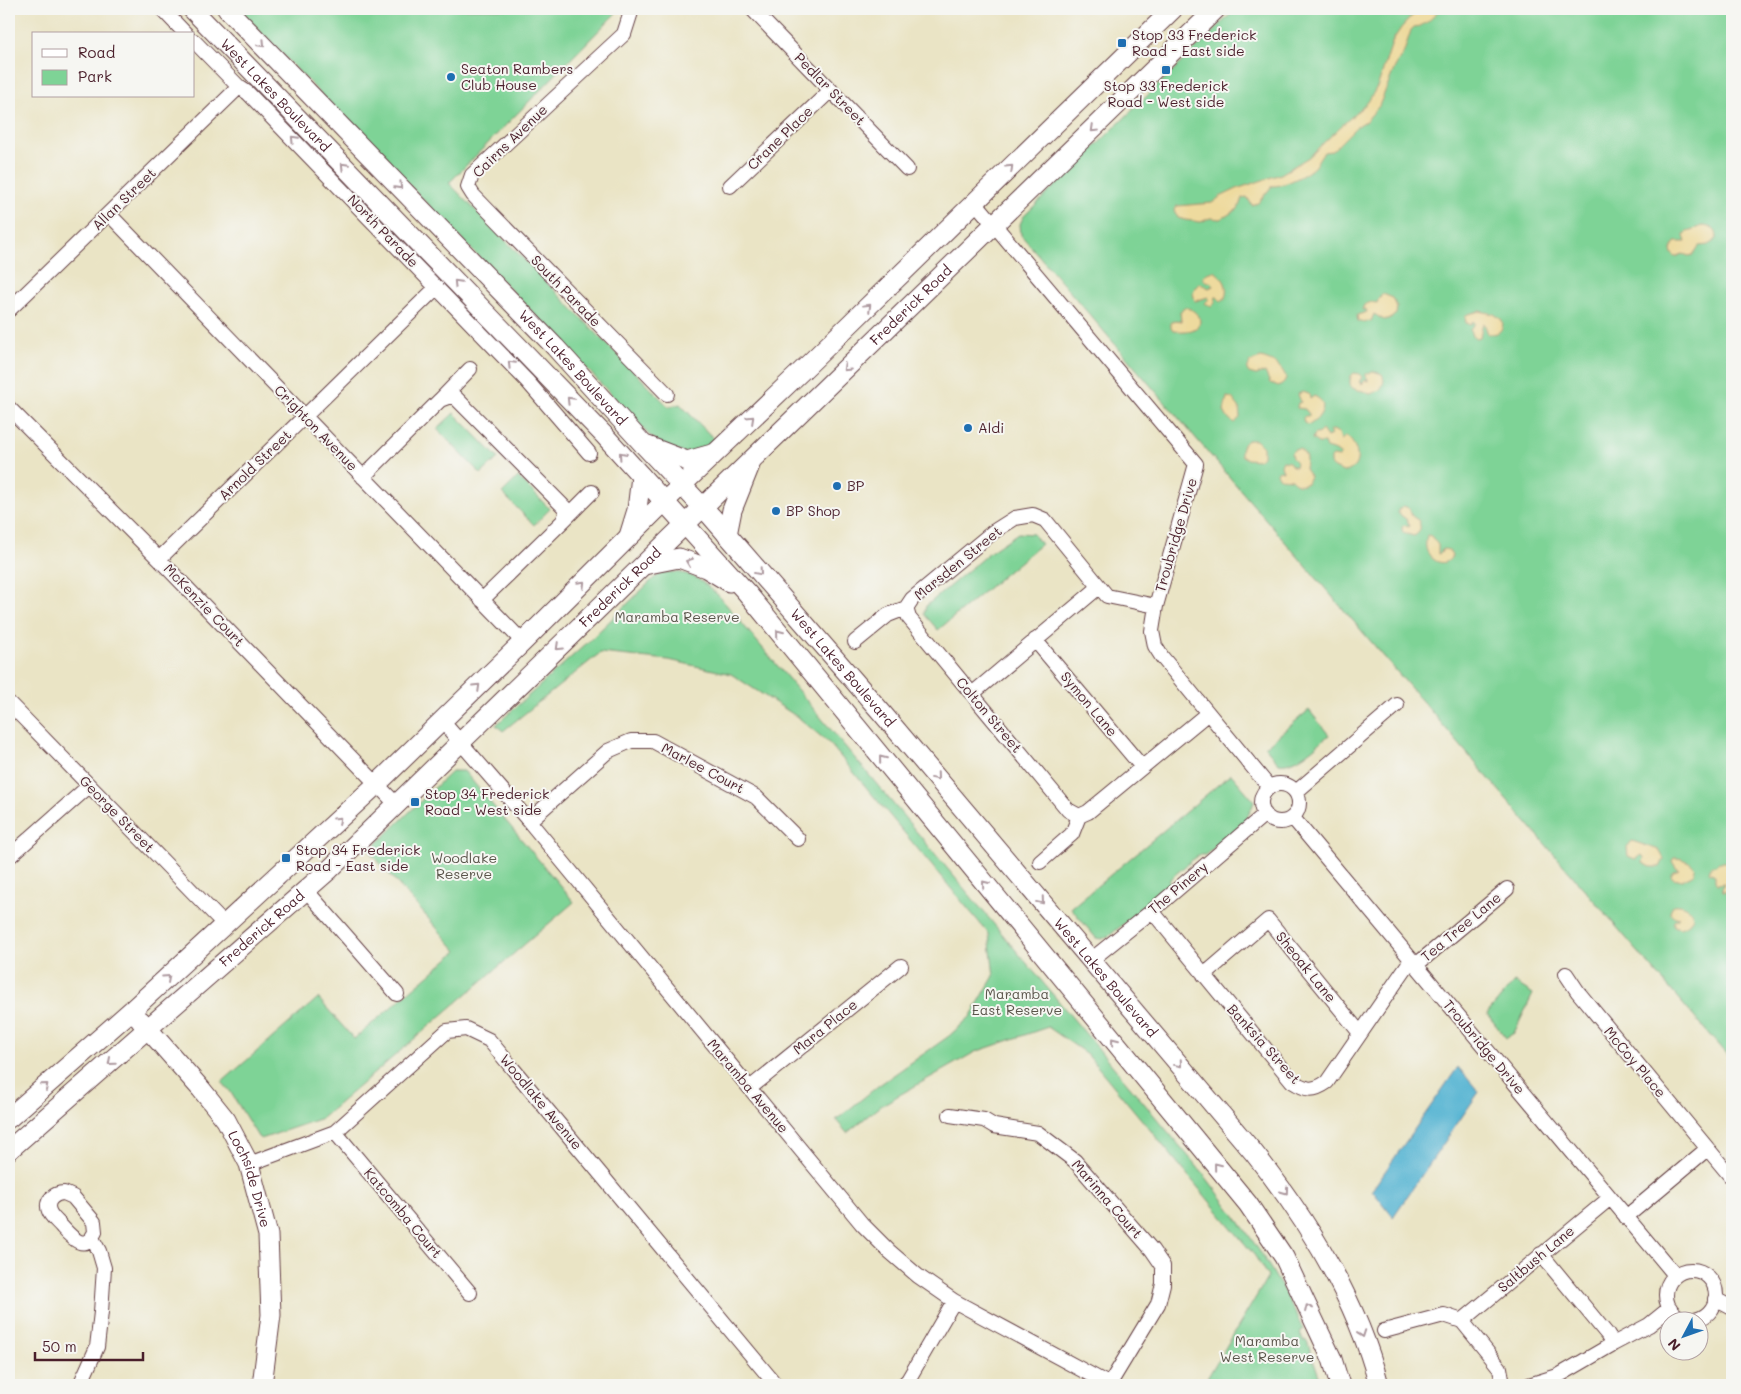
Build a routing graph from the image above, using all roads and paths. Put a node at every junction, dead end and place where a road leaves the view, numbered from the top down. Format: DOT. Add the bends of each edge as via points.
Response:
graph roads {
  1 [pos="162,9"];
  2 [pos="192,9"];
  3 [pos="228,9"];
  4 [pos="632,9"];
  5 [pos="752,9"];
  6 [pos="1172,9"];
  7 [pos="1216,9"];
  8 [pos="184,32"];
  9 [pos="195,42"];
  10 [pos="239,87"];
  11 [pos="831,90"];
  12 [pos="907,168"];
  13 [pos="468,186"];
  14 [pos="730,186"];
  15 [pos="975,202"];
  16 [pos="108,214"];
  17 [pos="995,225"];
  18 [pos="437,287"];
  19 [pos="9,310"];
  20 [pos="470,369"];
  21 [pos="667,394"];
  22 [pos="440,400"];
  23 [pos="9,408"];
  24 [pos="305,417"];
  25 [pos="566,428"];
  26 [pos="604,435"];
  27 [pos="642,444"];
  28 [pos="588,453"];
  29 [pos="716,453"];
  30 [pos="752,459"];
  31 [pos="641,476"];
  32 [pos="363,477"];
  33 [pos="681,486"];
  34 [pos="592,492"];
  35 [pos="664,502"];
  36 [pos="702,508"];
  37 [pos="563,521"];
  38 [pos="684,524"];
  39 [pos="728,535"];
  40 [pos="629,538"];
  41 [pos="159,559"];
  42 [pos="644,565"];
  43 [pos="1099,587"];
  44 [pos="747,593"];
  45 [pos="482,600"];
  46 [pos="1156,606"];
  47 [pos="906,608"];
  48 [pos="1035,640"];
  49 [pos="523,642"];
  50 [pos="855,642"];
  51 [pos="972,694"];
  52 [pos="9,703"];
  53 [pos="1397,705"];
  54 [pos="1208,713"];
  55 [pos="442,721"];
  56 [pos="461,742"];
  57 [pos="1142,767"];
  58 [pos="377,784"];
  59 [pos="90,786"];
  60 [pos="1269,787"];
  61 [pos="1296,792"];
  62 [pos="397,804"];
  63 [pos="1265,814"];
  64 [pos="1079,816"];
  65 [pos="1293,818"];
  66 [pos="529,821"];
  67 [pos="798,839"];
  68 [pos="9,857"];
  69 [pos="1040,862"];
  70 [pos="1507,889"];
  71 [pos="306,890"];
  72 [pos="1152,911"];
  73 [pos="225,925"];
  74 [pos="1091,960"];
  75 [pos="1414,962"];
  76 [pos="901,966"];
  77 [pos="1566,974"];
  78 [pos="1204,975"];
  79 [pos="397,994"];
  80 [pos="132,1010"];
  81 [pos="148,1030"];
  82 [pos="1360,1033"];
  83 [pos="750,1088"];
  84 [pos="950,1115"];
  85 [pos="9,1118"];
  86 [pos="335,1132"];
  87 [pos="1707,1149"];
  88 [pos="9,1150"];
  89 [pos="249,1164"];
  90 [pos="1732,1178"];
  91 [pos="1610,1198"];
  92 [pos="1626,1217"];
  93 [pos="92,1238"];
  94 [pos="1541,1254"];
  95 [pos="1675,1276"];
  96 [pos="470,1293"];
  97 [pos="1715,1299"];
  98 [pos="954,1301"];
  99 [pos="1670,1308"];
  100 [pos="1732,1308"];
  101 [pos="1462,1321"];
  102 [pos="1384,1331"];
  103 [pos="1613,1344"];
  104 [pos="80,1385"];
  105 [pos="262,1385"];
  106 [pos="776,1385"];
  107 [pos="903,1385"];
  108 [pos="1110,1385"];
  109 [pos="1340,1385"];
  110 [pos="1379,1385"];
  111 [pos="1503,1385"];
  112 [pos="1530,1385"];
  1 -- 8 [label="street"];
  26 -- 2 [label="main road, West Lakes Boulevard, one-way"];
  3 -- 27 [label="main road, West Lakes Boulevard, one-way" via="555,347"];
  4 -- 13 [label="street, Cairns Avenue" via="624,34 472,175"];
  5 -- 11 [label="street, Pedlar Street"];
  15 -- 6 [label="main road, Frederick Road, one-way"];
  7 -- 17 [label="main road, Frederick Road, one-way"];
  9 -- 10 [label="street, North Parade"];
  10 -- 16 [label="street, Allan Street"];
  18 -- 10 [label="street, North Parade, one-way"];
  11 -- 12 [label="street, Pedlar Street"];
  11 -- 14 [label="street, Crane Place"];
  13 -- 21 [label="street, South Parade" via="473,195"];
  15 -- 17 [label="street"];
  29 -- 15 [label="main road, Frederick Road, one-way"];
  16 -- 19 [label="street, Allan Street"];
  16 -- 24 [label="street, Crighton Avenue"];
  17 -- 30 [label="main road, Frederick Road, one-way"];
  17 -- 46 [label="street, Troubridge Drive" via="1196,464"];
  18 -- 24 [label="street, Arnold Street"];
  25 -- 18 [label="street, North Parade, one-way" via="527,381"];
  20 -- 22 [label="street"];
  22 -- 32 [label="street"];
  22 -- 37 [label="street" via="455,397 565,508"];
  23 -- 41 [label="street, McKenzie Court"];
  24 -- 32 [label="street, Crighton Avenue"];
  24 -- 41 [label="street, Arnold Street"];
  25 -- 26 [label="street"];
  25 -- 28 [label="street, North Parade"];
  31 -- 26 [label="main road, West Lakes Boulevard, one-way"];
  27 -- 29 [label="main road" via="687,461"];
  27 -- 33 [label="main road, West Lakes Boulevard"];
  29 -- 33 [label="main road, Frederick Road"];
  30 -- 36 [label="main road, Frederick Road"];
  30 -- 39 [label="main road" via="732,510"];
  31 -- 35 [label="main road, West Lakes Boulevard"];
  31 -- 40 [label="main road" via="637,510"];
  32 -- 45 [label="street, Crighton Avenue"];
  33 -- 35 [label="main road, Frederick Road"];
  33 -- 36 [label="main road, West Lakes Boulevard"];
  34 -- 37 [label="street"];
  35 -- 38 [label="main road, West Lakes Boulevard"];
  35 -- 40 [label="main road, Frederick Road"];
  36 -- 38 [label="main road, Frederick Road"];
  36 -- 39 [label="main road, West Lakes Boulevard"];
  37 -- 45 [label="street"];
  38 -- 42 [label="main road, Frederick Road"];
  38 -- 44 [label="main road, West Lakes Boulevard"];
  39 -- 74 [label="main road, West Lakes Boulevard, one-way"];
  49 -- 40 [label="main road, Frederick Road, one-way"];
  41 -- 58 [label="street, McKenzie Court"];
  44 -- 42 [label="main road, one-way" via="706,568 679,558"];
  42 -- 56 [label="main road, Frederick Road, one-way"];
  43 -- 46 [label="street, Marsden Street" via="1107,596"];
  43 -- 47 [label="street, Marsden Street" via="1045,520 1028,515 1015,518 993,532 912,599"];
  43 -- 48 [label="street"];
  109 -- 44 [label="main road, West Lakes Boulevard, one-way" via="1332,1359 1284,1257 1248,1204"];
  45 -- 49 [label="street, Crighton Avenue"];
  46 -- 54 [label="street, Troubridge Drive" via="1152,631 1155,646"];
  47 -- 50 [label="street, Marsden Street" via="888,615"];
  47 -- 51 [label="street, Colton Street" via="909,618"];
  48 -- 51 [label="street"];
  48 -- 57 [label="street, Symon Lane"];
  55 -- 49 [label="main road, Frederick Road, one-way"];
  51 -- 64 [label="street, Colton Street" via="1068,810"];
  52 -- 59 [label="street, George Street"];
  53 -- 61 [label="street"];
  54 -- 57 [label="street"];
  54 -- 60 [label="street, Troubridge Drive"];
  55 -- 56 [label="street, Maramba Avenue"];
  55 -- 58 [label="main road, Frederick Road"];
  56 -- 62 [label="main road, Frederick Road"];
  56 -- 66 [label="street, Maramba Avenue"];
  57 -- 64 [label="street"];
  58 -- 62 [label="street, McKenzie Court"];
  73 -- 58 [label="main road, Frederick Road, one-way"];
  59 -- 68 [label="street"];
  59 -- 73 [label="street, George Street"];
  60 -- 61 [label="street" via="1286,784"];
  60 -- 63 [label="street" via="1264,791 1261,803"];
  61 -- 65 [label="street" via="1299,808"];
  62 -- 71 [label="main road, Frederick Road"];
  63 -- 65 [label="street" via="1269,819 1282,822"];
  63 -- 72 [label="street, The Pinery"];
  64 -- 69 [label="street" via="1072,834"];
  65 -- 75 [label="street, Troubridge Drive"];
  66 -- 67 [label="street, Marlee Court" via="608,751 631,741 654,741 756,797"];
  66 -- 83 [label="street, Maramba Avenue"];
  70 -- 75 [label="street, Tea Tree Lane"];
  71 -- 79 [label="street"];
  71 -- 81 [label="main road, Frederick Road"];
  72 -- 74 [label="street, The Pinery"];
  72 -- 78 [label="street, Banksia Street"];
  80 -- 73 [label="main road, Frederick Road, one-way"];
  74 -- 110 [label="main road, West Lakes Boulevard, one-way" via="1285,1191 1315,1237 1362,1330"];
  75 -- 82 [label="street, Banksia Street"];
  75 -- 91 [label="street, Troubridge Drive"];
  76 -- 83 [label="street, Mara Place"];
  77 -- 87 [label="street, McCoy Place"];
  78 -- 82 [label="street, Sheoak Lane" via="1268,920"];
  78 -- 82 [label="street, Banksia Street" via="1292,1081 1304,1088 1318,1088 1327,1082"];
  80 -- 81 [label="main road, Lochside Drive"];
  85 -- 80 [label="main road, Frederick Road, one-way"];
  81 -- 88 [label="main road, Frederick Road, one-way"];
  81 -- 89 [label="main road, Lochside Drive" via="226,1120"];
  83 -- 98 [label="street, Maramba Avenue" via="862,1224 918,1276"];
  84 -- 108 [label="street, Marinna Court" via="1038,1133 1076,1161 1163,1266 1158,1304"];
  86 -- 89 [label="street, Woodlake Avenue"];
  86 -- 96 [label="street, Katcomba Court"];
  86 -- 106 [label="street, Woodlake Avenue" via="447,1031 466,1029 489,1040"];
  87 -- 90 [label="street, McCoy Place"];
  87 -- 92 [label="street"];
  89 -- 105 [label="main road, Lochside Drive" via="268,1235 271,1315"];
  91 -- 92 [label="street, Troubridge Drive"];
  91 -- 94 [label="street, Saltbush Lane"];
  92 -- 95 [label="street, Troubridge Drive"];
  93 -- 104 [label="street" via="104,1268 101,1312 97,1347"];
  94 -- 101 [label="street, Saltbush Lane"];
  94 -- 103 [label="street"];
  95 -- 97 [label="street" via="1689,1270 1703,1273 1713,1284"];
  95 -- 99 [label="street" via="1667,1287"];
  97 -- 99 [label="street" via="1707,1314 1700,1318 1683,1318"];
  97 -- 100 [label="street"];
  98 -- 107 [label="street"];
  98 -- 108 [label="street, Maramba Avenue"];
  99 -- 103 [label="street" via="1649,1325"];
  101 -- 102 [label="street" via="1444,1315"];
  101 -- 111 [label="street" via="1500,1368"];
  103 -- 112 [label="street" via="1558,1376"];
}
